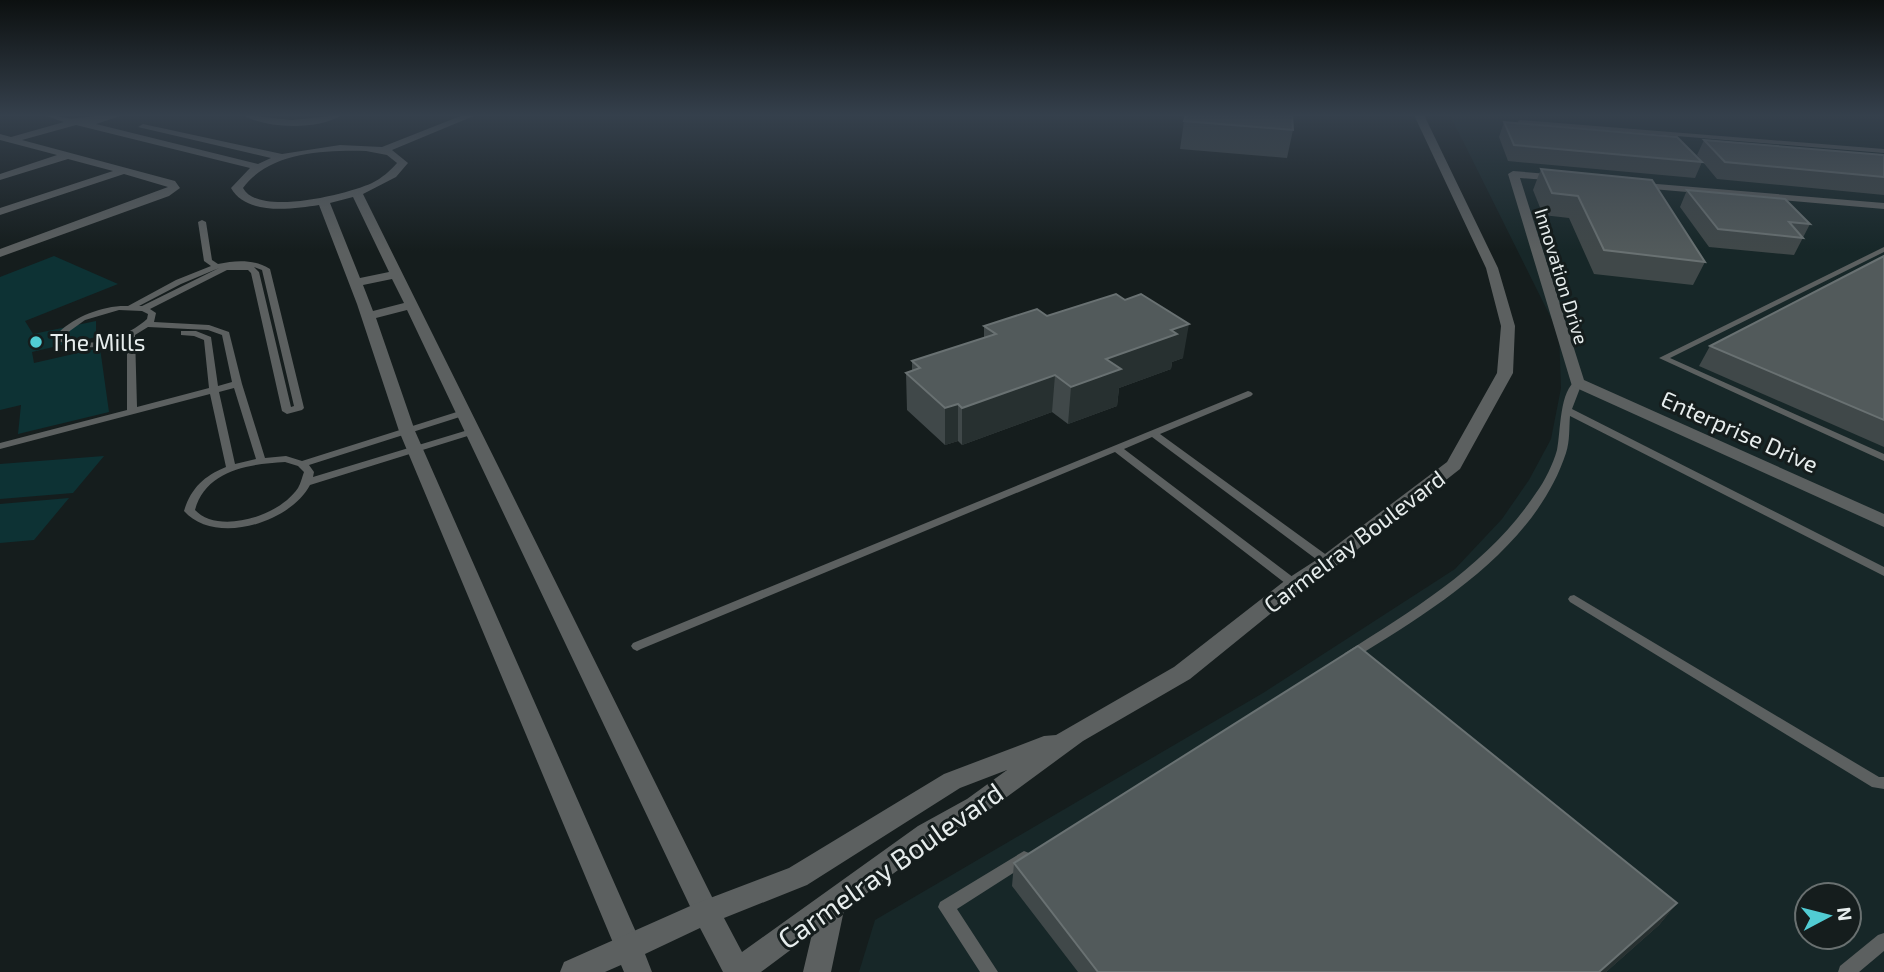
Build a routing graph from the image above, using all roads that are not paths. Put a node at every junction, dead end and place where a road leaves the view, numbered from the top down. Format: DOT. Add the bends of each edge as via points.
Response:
graph roads {
  1 [pos="52,160"];
  2 [pos="82,160"];
  3 [pos="236,160"];
  4 [pos="277,160"];
  5 [pos="401,160"];
  6 [pos="1441,160"];
  7 [pos="259,167"];
  8 [pos="122,171"];
  9 [pos="0,177"];
  10 [pos="1568,179"];
  11 [pos="1623,184"];
  12 [pos="357,193"];
  13 [pos="323,201"];
  14 [pos="1884,206"];
  15 [pos="0,212"];
  16 [pos="202,222"];
  17 [pos="1884,249"];
  18 [pos="0,253"];
  19 [pos="216,265"];
  20 [pos="397,274"];
  21 [pos="355,283"];
  22 [pos="412,304"];
  23 [pos="130,308"];
  24 [pos="143,309"];
  25 [pos="368,316"];
  26 [pos="139,330"];
  27 [pos="1577,383"];
  28 [pos="237,384"];
  29 [pos="214,390"];
  30 [pos="1248,394"];
  31 [pos="132,411"];
  32 [pos="1566,411"];
  33 [pos="467,422"];
  34 [pos="1152,433"];
  35 [pos="412,440"];
  36 [pos="0,446"];
  37 [pos="1116,448"];
  38 [pos="1884,458"];
  39 [pos="261,460"];
  40 [pos="302,464"];
  41 [pos="231,468"];
  42 [pos="308,482"];
  43 [pos="1884,521"];
  44 [pos="1328,562"];
  45 [pos="1884,572"];
  46 [pos="1294,584"];
  47 [pos="1574,599"];
  48 [pos="637,646"];
  49 [pos="1332,667"];
  50 [pos="1075,734"];
  51 [pos="1884,783"];
  52 [pos="1040,848"];
  53 [pos="832,903"];
  54 [pos="706,912"];
  55 [pos="1884,941"];
  56 [pos="633,960"];
  57 [pos="574,972"];
  58 [pos="738,972"];
  59 [pos="817,972"];
  60 [pos="990,972"];
  61 [pos="1846,972"];
  1 -- 9 [label="street"];
  2 -- 8 [label="street"];
  3 -- 7 [label="street"];
  4 -- 7 [label="street"];
  5 -- 12 [label="street" via="398,173"];
  6 -- 44 [label="street, Carmelray Boulevard" via="1492,268 1508,326 1505,373 1454,466"];
  7 -- 13 [label="street" via="242,178 237,188 243,197 262,203"];
  8 -- 15 [label="street"];
  8 -- 18 [label="street" via="171,183 174,188"];
  10 -- 27 [label="street, Innovation Drive" via="1513,174"];
  11 -- 14 [label="street"];
  12 -- 13 [label="street"];
  12 -- 20 [label="street"];
  13 -- 21 [label="street"];
  16 -- 19 [label="lane" via="208,261"];
  17 -- 38 [label="lane" via="1663,358"];
  19 -- 23 [label="lane"];
  19 -- 24 [label="lane" via="241,262 266,269 299,408 287,411 255,272 250,268 226,268"];
  20 -- 21 [label="street"];
  20 -- 22 [label="street"];
  21 -- 25 [label="street"];
  22 -- 25 [label="street"];
  22 -- 33 [label="street"];
  23 -- 24 [label="lane"];
  23 -- 26 [label="lane" via="82,318 63,332 62,339 88,345"];
  24 -- 26 [label="lane" via="152,313"];
  25 -- 35 [label="street"];
  26 -- 28 [label="lane" via="209,328 226,334"];
  26 -- 29 [label="lane" via="208,339"];
  26 -- 31 [label="lane"];
  27 -- 32 [label="lane"];
  27 -- 43 [label="street, Enterprise Drive"];
  28 -- 29 [label="lane"];
  28 -- 39 [label="lane"];
  29 -- 31 [label="lane"];
  29 -- 41 [label="lane"];
  30 -- 34 [label="lane"];
  31 -- 36 [label="lane"];
  32 -- 45 [label="lane"];
  32 -- 49 [label="lane" via="1561,454 1537,501 1503,547 1448,590"];
  33 -- 35 [label="lane"];
  33 -- 35 [label="lane"];
  33 -- 54 [label="street"];
  34 -- 37 [label="lane"];
  34 -- 44 [label="lane"];
  35 -- 40 [label="lane"];
  35 -- 42 [label="lane"];
  35 -- 56 [label="street"];
  37 -- 46 [label="lane"];
  37 -- 48 [label="lane"];
  39 -- 40 [label="lane"];
  39 -- 41 [label="lane"];
  40 -- 42 [label="lane" via="309,472"];
  41 -- 42 [label="lane" via="206,482 191,499 189,511 196,520 212,525 258,519 282,508"];
  44 -- 46 [label="street, Carmelray Boulevard"];
  46 -- 50 [label="street, Carmelray Boulevard" via="1182,673"];
  47 -- 51 [label="lane" via="1877,783"];
  50 -- 53 [label="street, Carmelray Boulevard"];
  50 -- 54 [label="street, Carmelray Boulevard" via="952,782 798,877"];
  52 -- 60 [label="lane" via="946,906"];
  53 -- 58 [label="street, Carmelray Boulevard"];
  53 -- 59 [label="street"];
  54 -- 56 [label="street, Carmelray Boulevard"];
  54 -- 58 [label="street"];
  55 -- 61 [label="lane"];
  56 -- 57 [label="street, Carmelray Boulevard"];
}
